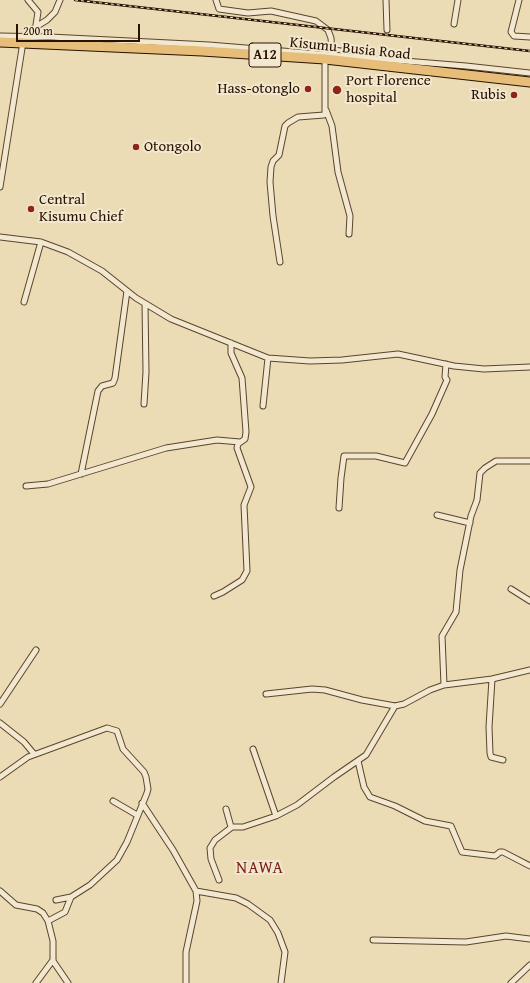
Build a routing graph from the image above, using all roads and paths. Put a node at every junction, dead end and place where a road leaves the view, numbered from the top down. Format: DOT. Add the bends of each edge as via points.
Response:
graph roads {
  1 [pos="28,0"];
  2 [pos="60,0"];
  3 [pos="216,0"];
  4 [pos="386,0"];
  5 [pos="458,0"];
  6 [pos="519,0"];
  7 [pos="454,24"];
  8 [pos="36,26"];
  9 [pos="387,30"];
  10 [pos="0,36"];
  11 [pos="530,37"];
  12 [pos="27,40"];
  13 [pos="0,42"];
  14 [pos="328,57"];
  15 [pos="530,73"];
  16 [pos="530,82"];
  17 [pos="326,110"];
  18 [pos="0,187"];
  19 [pos="349,234"];
  20 [pos="0,237"];
  21 [pos="41,242"];
  22 [pos="280,262"];
  23 [pos="127,291"];
  24 [pos="24,302"];
  25 [pos="145,304"];
  26 [pos="231,343"];
  27 [pos="268,358"];
  28 [pos="446,364"];
  29 [pos="530,367"];
  30 [pos="144,404"];
  31 [pos="263,406"];
  32 [pos="240,442"];
  33 [pos="530,461"];
  34 [pos="81,474"];
  35 [pos="26,486"];
  36 [pos="339,508"];
  37 [pos="437,515"];
  38 [pos="470,524"];
  39 [pos="511,589"];
  40 [pos="214,596"];
  41 [pos="530,601"];
  42 [pos="36,650"];
  43 [pos="530,670"];
  44 [pos="492,679"];
  45 [pos="444,685"];
  46 [pos="266,694"];
  47 [pos="0,704"];
  48 [pos="395,706"];
  49 [pos="0,723"];
  50 [pos="253,748"];
  51 [pos="34,754"];
  52 [pos="503,760"];
  53 [pos="358,761"];
  54 [pos="0,777"];
  55 [pos="113,802"];
  56 [pos="142,803"];
  57 [pos="226,809"];
  58 [pos="137,815"];
  59 [pos="276,816"];
  60 [pos="232,828"];
  61 [pos="530,866"];
  62 [pos="219,880"];
  63 [pos="0,891"];
  64 [pos="196,891"];
  65 [pos="72,897"];
  66 [pos="56,900"];
  67 [pos="48,921"];
  68 [pos="530,939"];
  69 [pos="373,940"];
  70 [pos="53,960"];
  71 [pos="530,965"];
  72 [pos="36,983"];
  73 [pos="68,983"];
  74 [pos="186,983"];
  75 [pos="281,983"];
  76 [pos="511,983"];
  1 -- 8 [label="street" via="38,12"];
  2 -- 8 [label="street" via="50,17"];
  3 -- 14 [label="street" via="219,9 248,13 275,11 316,21 328,30 331,38"];
  4 -- 9 [label="street"];
  5 -- 7 [label="street"];
  6 -- 11 [label="street" via="511,32 514,36"];
  8 -- 12 [label="street"];
  10 -- 12 [label="street"];
  12 -- 13 [label="highway, Kisumu-Busia Road / A12"];
  12 -- 14 [label="highway, Kisumu-Busia Road / A12"];
  12 -- 18 [label="street"];
  14 -- 15 [label="street"];
  14 -- 16 [label="highway, Kisumu-Busia Road / A12" via="340,61"];
  14 -- 17 [label="street"];
  17 -- 19 [label="street" via="332,126 338,172 350,216"];
  17 -- 22 [label="street" via="324,116 298,117 285,126 279,154 271,167 273,216"];
  20 -- 21 [label="street"];
  21 -- 23 [label="street" via="87,262"];
  21 -- 24 [label="street"];
  23 -- 25 [label="street"];
  23 -- 34 [label="street" via="115,378 113,383 102,386 98,391"];
  25 -- 26 [label="street" via="183,324"];
  25 -- 30 [label="street"];
  26 -- 27 [label="street"];
  26 -- 32 [label="street" via="231,353 242,378 246,432"];
  27 -- 28 [label="street" via="310,361 398,354"];
  27 -- 31 [label="street"];
  28 -- 29 [label="street" via="484,369"];
  28 -- 36 [label="street" via="447,380 405,463 376,456 344,456"];
  32 -- 34 [label="street" via="217,440 166,448"];
  32 -- 40 [label="street" via="238,448 251,487 244,505 246,574 242,580"];
  33 -- 38 [label="street" via="496,461 482,470"];
  34 -- 35 [label="street" via="48,484"];
  37 -- 38 [label="street"];
  38 -- 45 [label="street" via="460,570 456,612 442,636"];
  39 -- 41 [label="street"];
  42 -- 47 [label="street"];
  43 -- 44 [label="street"];
  44 -- 45 [label="street"];
  44 -- 52 [label="street" via="490,753 491,756"];
  45 -- 48 [label="street"];
  46 -- 48 [label="street" via="325,690"];
  48 -- 53 [label="street" via="366,755"];
  49 -- 51 [label="street" via="24,742"];
  50 -- 59 [label="street"];
  51 -- 54 [label="street"];
  51 -- 56 [label="street" via="64,746 107,728 115,730 123,749 146,777 148,789"];
  53 -- 59 [label="street" via="334,776 306,800"];
  53 -- 61 [label="street" via="364,787 370,797 425,821 452,826 462,852 495,856 503,852"];
  55 -- 58 [label="street"];
  56 -- 58 [label="street"];
  56 -- 64 [label="street"];
  57 -- 60 [label="street"];
  58 -- 65 [label="street" via="117,860 90,885"];
  59 -- 60 [label="street" via="248,826"];
  60 -- 62 [label="street" via="215,840 210,848 211,859"];
  63 -- 67 [label="street" via="16,905 40,911"];
  64 -- 74 [label="street" via="197,901 186,952"];
  64 -- 75 [label="street" via="236,898 270,920 285,952"];
  65 -- 66 [label="street"];
  65 -- 67 [label="street" via="65,912"];
  67 -- 70 [label="street" via="54,946"];
  68 -- 69 [label="street" via="506,936 466,942"];
  70 -- 72 [label="street"];
  70 -- 73 [label="street"];
  71 -- 76 [label="street"];
}
